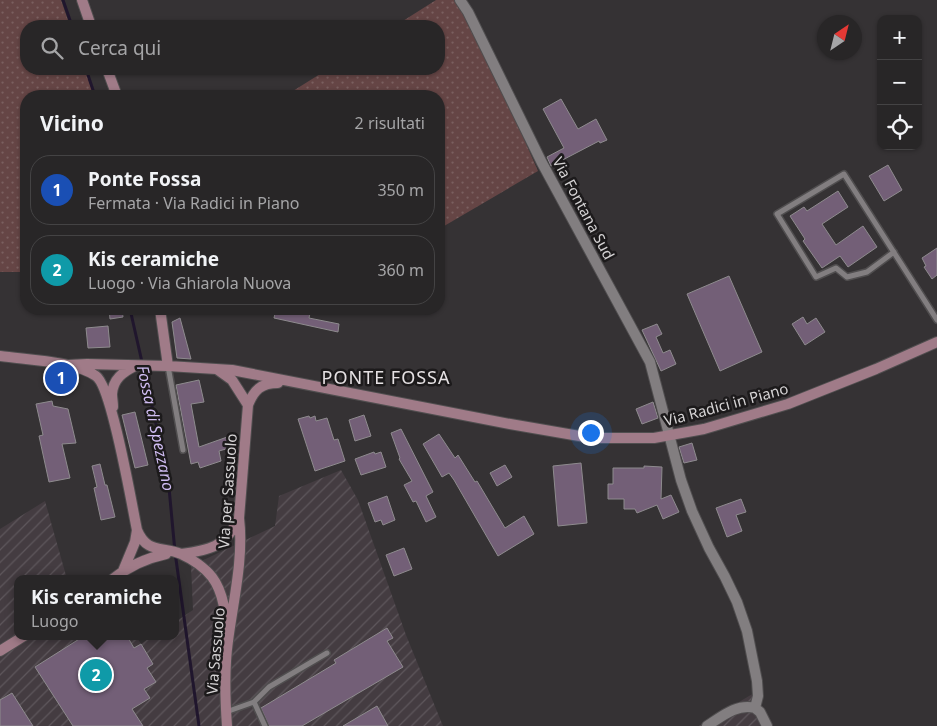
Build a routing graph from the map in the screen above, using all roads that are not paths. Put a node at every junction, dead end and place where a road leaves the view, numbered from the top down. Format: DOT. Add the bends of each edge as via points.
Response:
graph roads {
  1 [pos="82,0"];
  2 [pos="460,0"];
  3 [pos="89,20"];
  4 [pos="109,75"];
  5 [pos="114,90"];
  6 [pos="894,252"];
  7 [pos="161,315"];
  8 [pos="937,320"];
  9 [pos="937,342"];
  10 [pos="0,356"];
  11 [pos="68,365"];
  12 [pos="168,366"];
  13 [pos="129,367"];
  14 [pos="217,369"];
  15 [pos="296,384"];
  16 [pos="248,405"];
  17 [pos="112,412"];
  18 [pos="670,435"];
  19 [pos="183,450"];
  20 [pos="239,518"];
  21 [pos="137,530"];
  22 [pos="157,553"];
  23 [pos="184,555"];
  24 [pos="124,571"];
  25 [pos="118,575"];
  26 [pos="236,579"];
  27 [pos="18,640"];
  28 [pos="228,641"];
  29 [pos="0,651"];
  30 [pos="327,653"];
  31 [pos="254,702"];
  32 [pos="756,708"];
  33 [pos="226,712"];
  34 [pos="227,726"];
  35 [pos="265,726"];
  36 [pos="706,726"];
  37 [pos="767,726"];
  1 -- 3 [label="street"];
  2 -- 18 [label="street, Via Fontana Sud" via="542,163 650,362"];
  4 -- 5 [label="street"];
  6 -- 6 [label="lane" via="844,174 777,214 816,277 836,268 847,277 867,272"];
  6 -- 8 [label="lane"];
  7 -- 12 [label="street"];
  9 -- 18 [label="street, Via Radici in Piano" via="788,404 704,429"];
  10 -- 11 [label="street"];
  11 -- 13 [label="street, Via Radici in Piano"];
  11 -- 17 [label="street" via="86,370 102,381"];
  12 -- 13 [label="street, Via Radici in Piano"];
  12 -- 14 [label="street, Via Radici in Piano"];
  12 -- 19 [label="lane"];
  13 -- 17 [label="street" via="115,382"];
  14 -- 15 [label="street, Via Radici in Piano"];
  14 -- 16 [label="street" via="232,380"];
  15 -- 16 [label="street" via="260,386"];
  15 -- 18 [label="street, Via Radici in Piano" via="591,438"];
  16 -- 20 [label="street, Via per Sassuolo"];
  17 -- 21 [label="street"];
  18 -- 32 [label="street, Via Fontana Sud" via="692,511 737,602 747,631 757,681"];
  20 -- 23 [label="street" via="232,533 220,544"];
  20 -- 26 [label="street, Via per Sassuolo"];
  21 -- 22 [label="street"];
  21 -- 24 [label="street"];
  22 -- 23 [label="street"];
  22 -- 24 [label="street"];
  23 -- 28 [label="street" via="206,570 217,585"];
  24 -- 25 [label="street"];
  26 -- 28 [label="street, Via Sassuolo"];
  27 -- 29 [label="street"];
  28 -- 33 [label="street, Via Sassuolo"];
  30 -- 31 [label="lane" via="269,687"];
  31 -- 33 [label="lane"];
  31 -- 35 [label="lane"];
  32 -- 36 [label="street" via="741,707"];
  32 -- 37 [label="street"];
  33 -- 34 [label="street, Via Sassuolo"];
}
